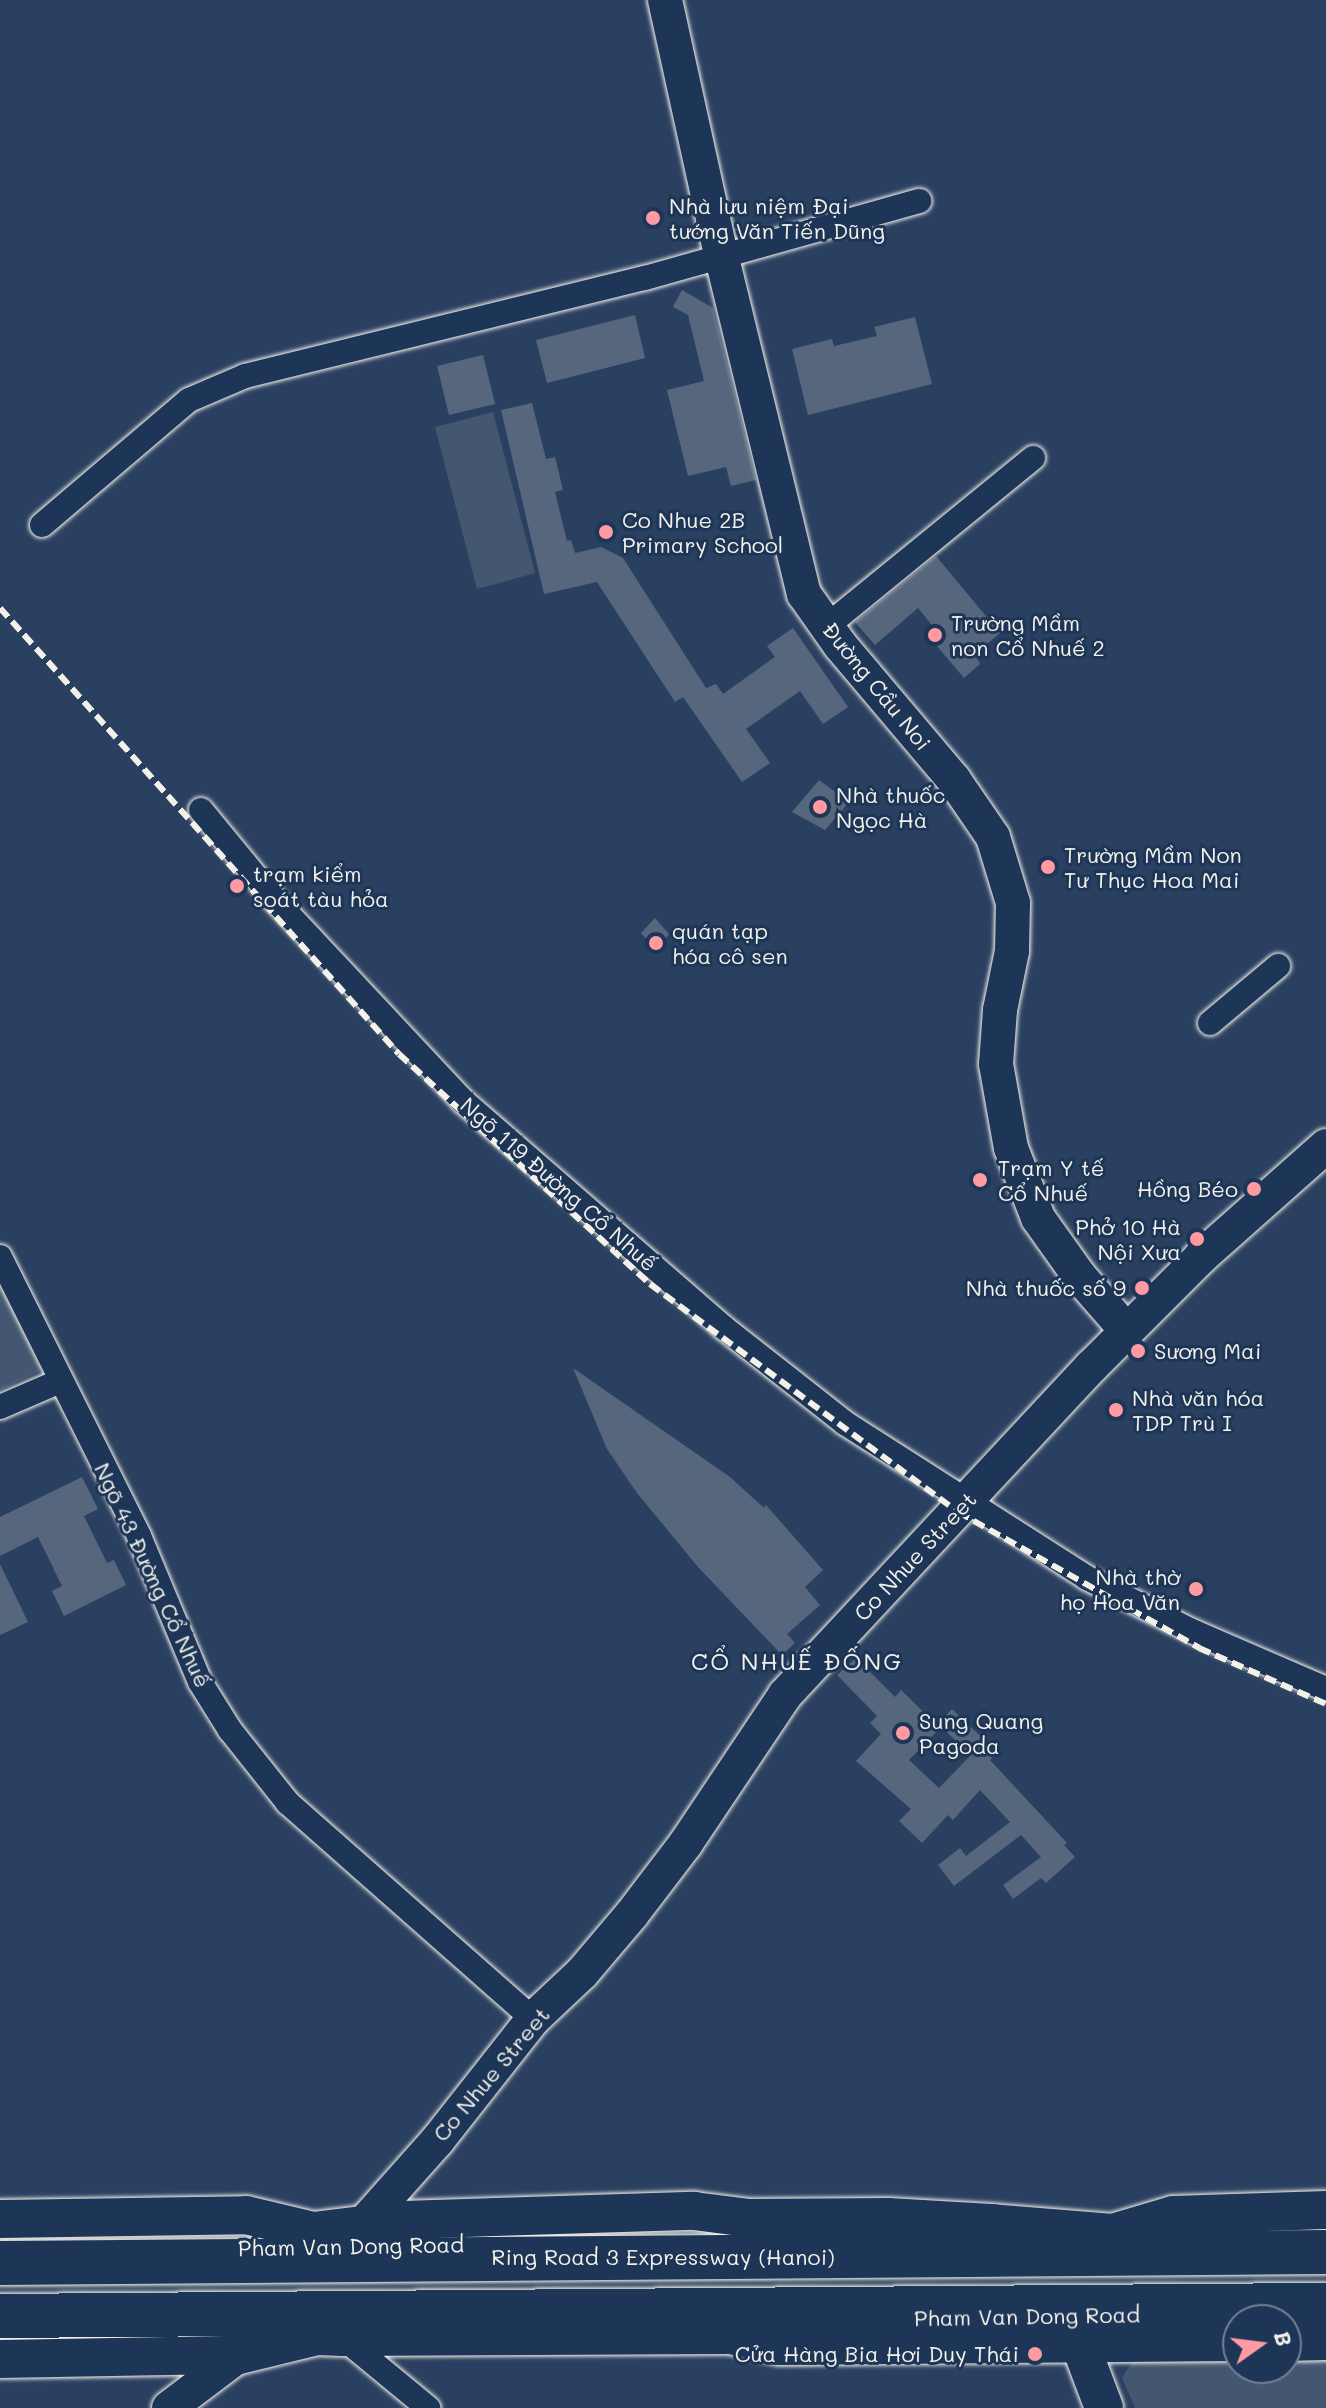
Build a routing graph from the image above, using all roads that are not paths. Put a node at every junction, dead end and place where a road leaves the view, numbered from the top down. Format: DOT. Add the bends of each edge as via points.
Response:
graph roads {
  1 [pos="665,0"];
  2 [pos="919,201"];
  3 [pos="721,254"];
  4 [pos="1033,458"];
  5 [pos="42,525"];
  6 [pos="827,626"];
  7 [pos="201,810"];
  8 [pos="1278,966"];
  9 [pos="1210,1023"];
  10 [pos="1326,1146"];
  11 [pos="0,1257"];
  12 [pos="1127,1331"];
  13 [pos="60,1381"];
  14 [pos="0,1407"];
  15 [pos="968,1500"];
  16 [pos="1326,1689"];
  17 [pos="533,2019"];
  18 [pos="1326,2210"];
  19 [pos="748,2218"];
  20 [pos="0,2219"];
  21 [pos="363,2224"];
  22 [pos="313,2231"];
  23 [pos="1113,2233"];
  24 [pos="0,2241"];
  25 [pos="1326,2244"];
  26 [pos="0,2251"];
  27 [pos="1326,2252"];
  28 [pos="0,2263"];
  29 [pos="1326,2307"];
  30 [pos="0,2316"];
  31 [pos="0,2323"];
  32 [pos="730,2335"];
  33 [pos="329,2337"];
  34 [pos="0,2340"];
  35 [pos="1326,2341"];
  36 [pos="1222,2342"];
  37 [pos="1302,2342"];
  38 [pos="1080,2344"];
  39 [pos="239,2355"];
  40 [pos="0,2359"];
  41 [pos="183,2404"];
  42 [pos="428,2408"];
  43 [pos="1104,2408"];
  1 -- 3 [label="main road, Đường Cầu Noi"];
  2 -- 3 [label="street"];
  3 -- 5 [label="street" via="645,278 245,376 189,400"];
  3 -- 6 [label="main road, Đường Cầu Noi" via="804,594"];
  4 -- 6 [label="street"];
  6 -- 12 [label="main road, Đường Cầu Noi" via="954,780 993,837 1013,903 1012,951 996,1064 1011,1148 1038,1218"];
  7 -- 15 [label="street, Ngõ 119 Đường Cổ Nhuế" via="405,1050 448,1092 723,1327 845,1423"];
  8 -- 9 [label="street"];
  10 -- 12 [label="main road, Co Nhue Street"];
  11 -- 13 [label="street, Ngõ 43 Đường Cổ Nhuế"];
  12 -- 15 [label="main road, Co Nhue Street"];
  13 -- 14 [label="street"];
  13 -- 17 [label="street, Ngõ 43 Đường Cổ Nhuế" via="139,1536 200,1682 230,1730 288,1803"];
  15 -- 16 [label="street, Ngõ 119 Đường Cổ Nhuế" via="1087,1578"];
  15 -- 17 [label="main road, Co Nhue Street" via="785,1695 632,1914 582,1973"];
  17 -- 21 [label="main road, Co Nhue Street"];
  18 -- 23 [label="main road, Pham Van Dong Road" via="1173,2215"];
  19 -- 21 [label="main road, Pham Van Dong Road" via="694,2211"];
  19 -- 23 [label="main road, Pham Van Dong Road" via="888,2217"];
  19 -- 26 [label="main road, Pham Van Dong Road" via="698,2234 401,2246"];
  20 -- 22 [label="main road, Pham Van Dong Road" via="246,2215"];
  21 -- 22 [label="main road, Pham Van Dong Road"];
  22 -- 24 [label="highway"];
  23 -- 25 [label="main road, Pham Van Dong Road" via="1174,2245"];
  27 -- 28 [label="highway, Ring Road 3 Expressway (Hanoi)"];
  29 -- 30 [label="highway"];
  29 -- 32 [label="main road, Pham Van Dong Road" via="777,2321"];
  31 -- 33 [label="main road, Pham Van Dong Road" via="256,2319"];
  32 -- 33 [label="main road, Pham Van Dong Road"];
  32 -- 38 [label="main road, Pham Van Dong Road" via="780,2346"];
  33 -- 34 [label="highway"];
  33 -- 39 [label="main road, Pham Van Dong Road"];
  33 -- 42 [label="street"];
  35 -- 37 [label="main road"];
  36 -- 38 [label="main road, Pham Van Dong Road"];
  38 -- 43 [label="main road"];
  39 -- 40 [label="main road, Pham Van Dong Road"];
  39 -- 41 [label="main road"];
}
